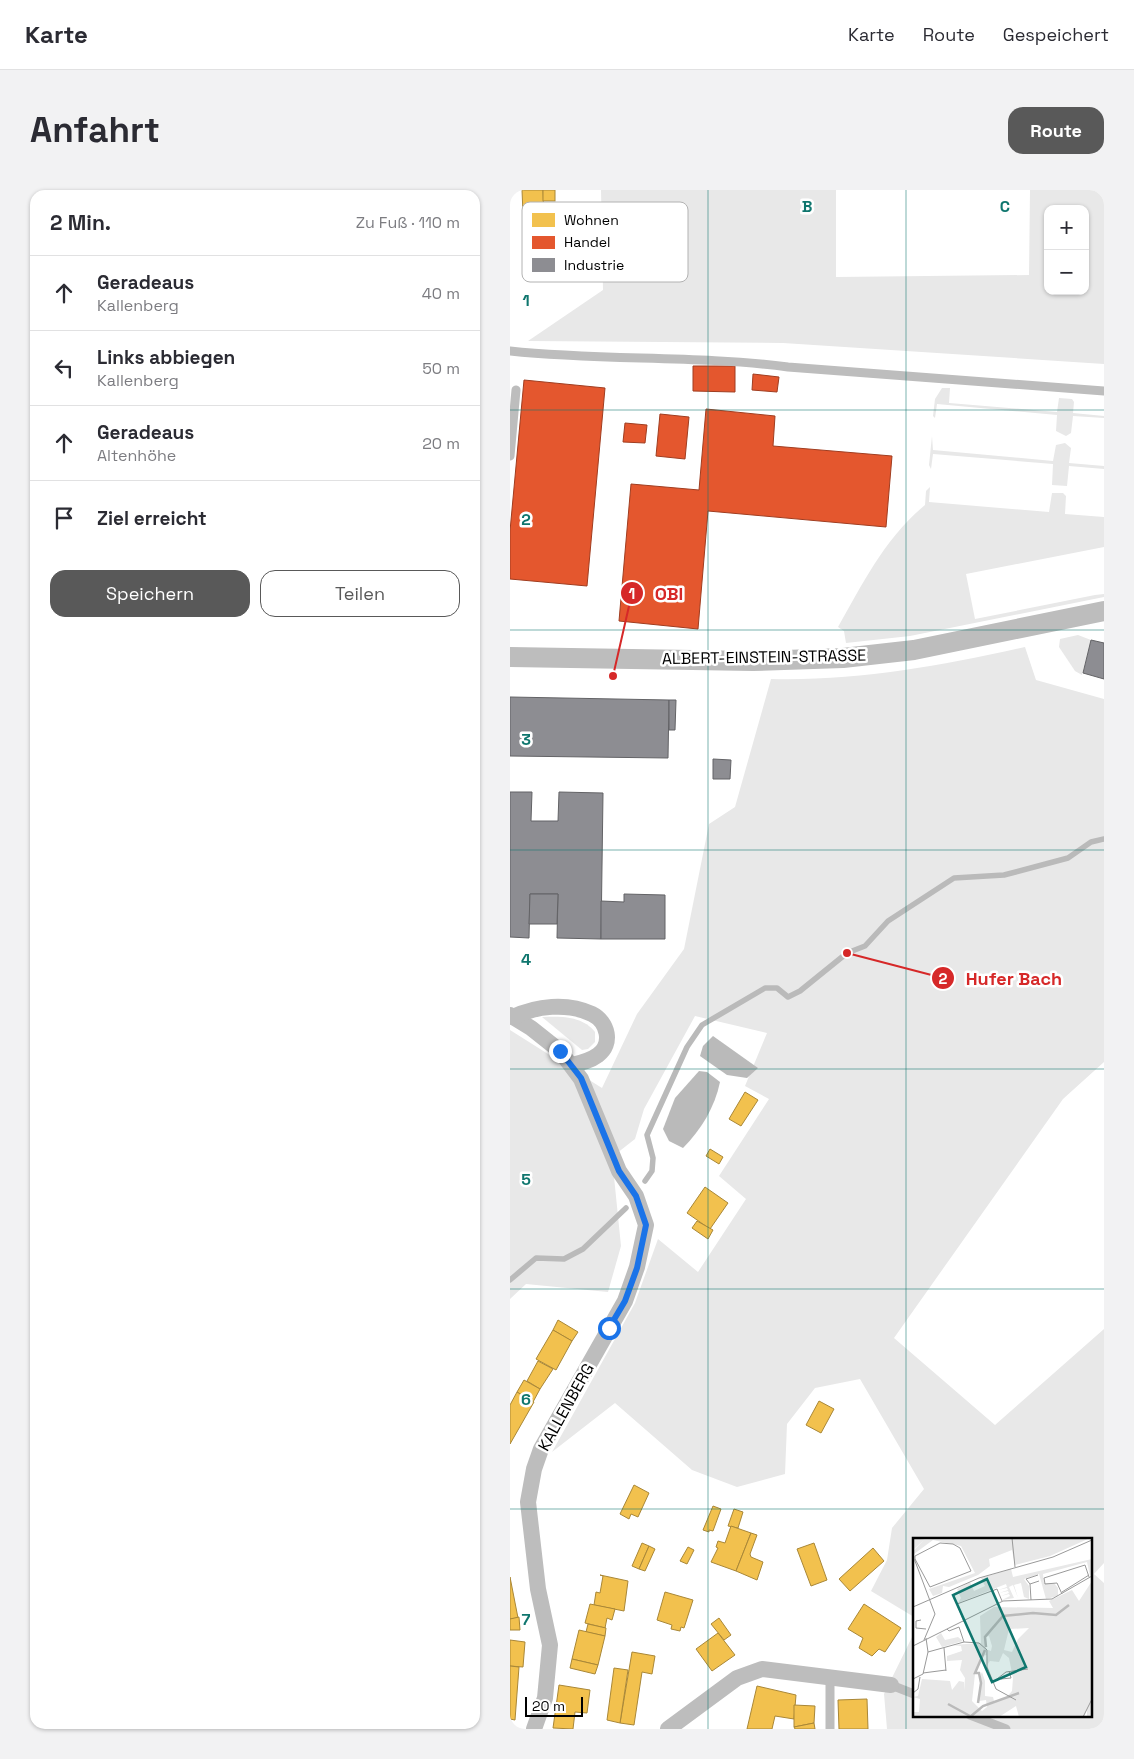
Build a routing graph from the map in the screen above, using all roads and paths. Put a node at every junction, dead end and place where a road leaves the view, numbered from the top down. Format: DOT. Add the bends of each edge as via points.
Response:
graph roads {
  1 [pos="510,351"];
  2 [pos="516,390"];
  3 [pos="1104,391"];
  4 [pos="510,456"];
  5 [pos="1104,611"];
  6 [pos="510,657"];
  7 [pos="511,1016"];
  8 [pos="572,1065"];
  9 [pos="830,1677"];
  10 [pos="892,1685"];
  11 [pos="913,1694"];
  12 [pos="973,1716"];
  13 [pos="534,1729"];
  14 [pos="668,1729"];
  15 [pos="830,1729"];
  16 [pos="1006,1729"];
  1 -- 3 [label="lane" via="618,359 740,360 788,367"];
  2 -- 4 [label="lane"];
  5 -- 6 [label="street, ALBERT-EINSTEIN-STRASSE" via="914,650 843,658"];
  7 -- 8 [label="street, KALLENBERG" via="547,1040"];
  7 -- 8 [label="street" via="535,1008 550,1008 581,1010 600,1019 607,1031 605,1046 597,1056"];
  8 -- 13 [label="street, KALLENBERG" via="592,1102 619,1171 636,1196 646,1225 637,1268 625,1301 541,1449 534,1469 528,1502 538,1589 550,1645 545,1698"];
  9 -- 10 [label="street"];
  9 -- 14 [label="street" via="762,1670 737,1678"];
  9 -- 15 [label="lane"];
  10 -- 11 [label="lane"];
  12 -- 16 [label="lane"];
}
